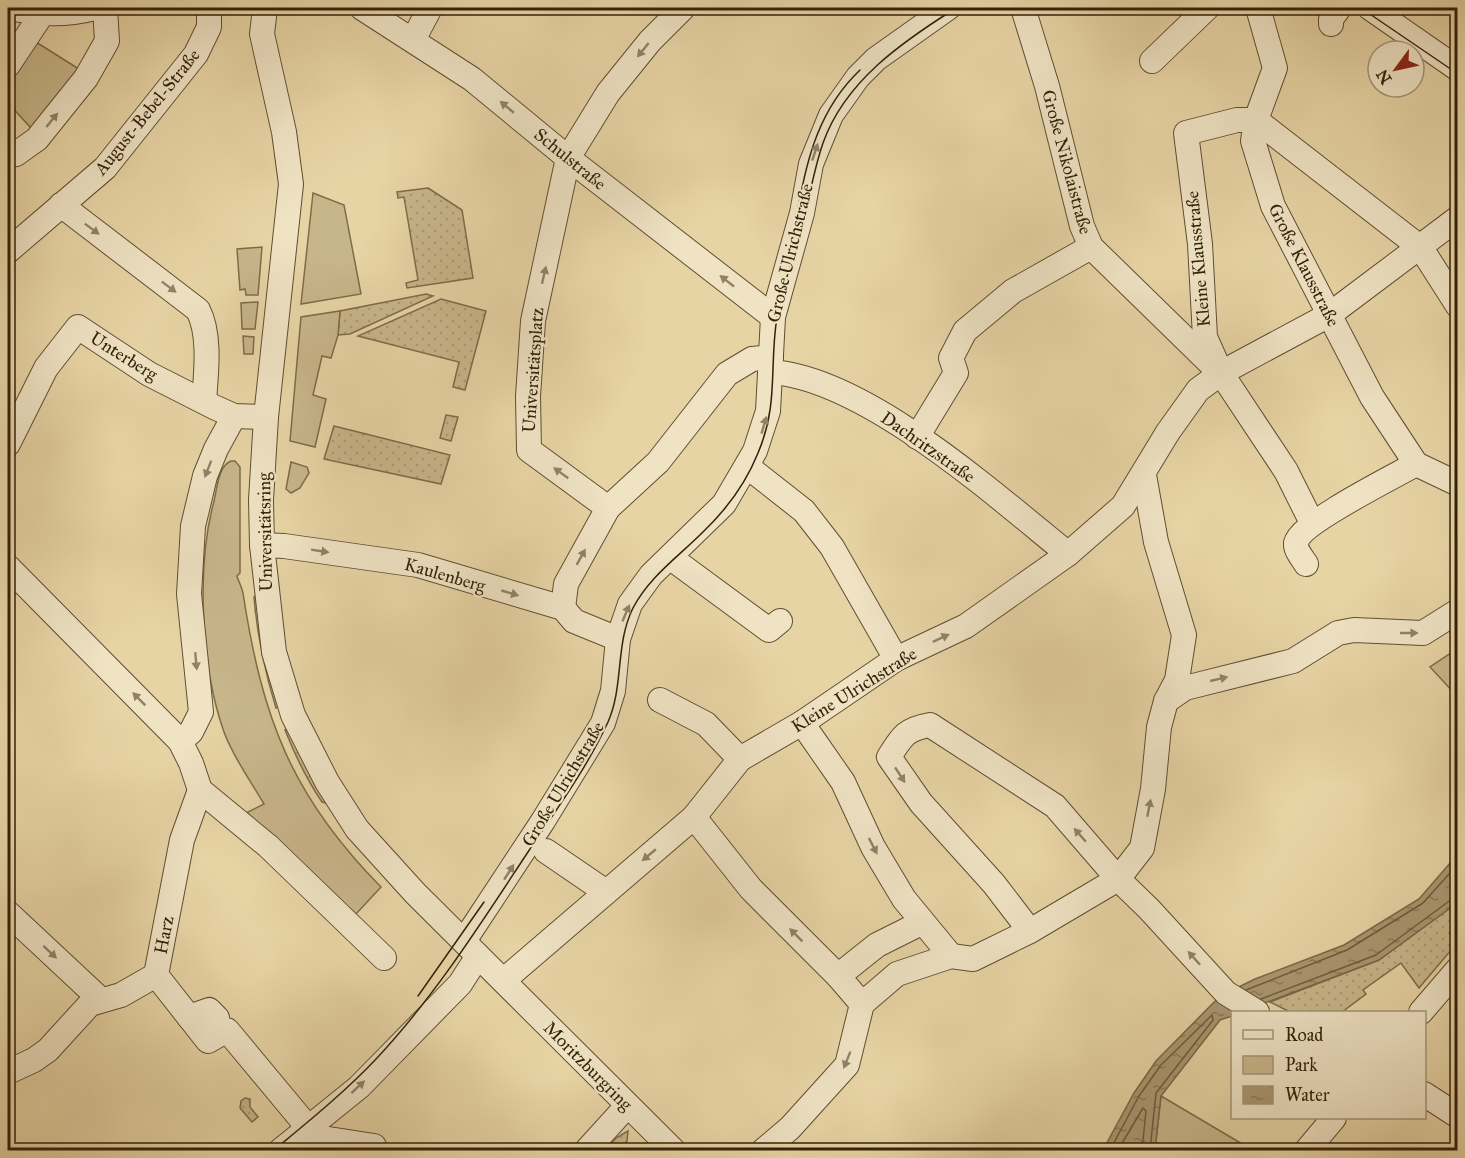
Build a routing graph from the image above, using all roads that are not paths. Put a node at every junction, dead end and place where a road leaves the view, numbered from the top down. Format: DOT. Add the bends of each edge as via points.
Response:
graph roads {
  1 [pos="8,8"];
  2 [pos="95,8"];
  3 [pos="105,8"];
  4 [pos="209,8"];
  5 [pos="265,8"];
  6 [pos="362,8"];
  7 [pos="430,8"];
  8 [pos="683,8"];
  9 [pos="948,8"];
  10 [pos="1023,8"];
  11 [pos="1207,8"];
  12 [pos="1258,8"];
  13 [pos="1370,8"];
  14 [pos="42,14"];
  15 [pos="413,40"];
  16 [pos="1152,61"];
  17 [pos="8,65"];
  18 [pos="1458,69"];
  19 [pos="1256,120"];
  20 [pos="8,156"];
  21 [pos="567,158"];
  22 [pos="61,205"];
  23 [pos="1458,218"];
  24 [pos="1090,247"];
  25 [pos="1421,248"];
  26 [pos="8,250"];
  27 [pos="1458,306"];
  28 [pos="1329,315"];
  29 [pos="773,317"];
  30 [pos="771,365"];
  31 [pos="1221,373"];
  32 [pos="204,402"];
  33 [pos="234,416"];
  34 [pos="266,417"];
  35 [pos="917,437"];
  36 [pos="8,444"];
  37 [pos="1416,464"];
  38 [pos="748,467"];
  39 [pos="1144,475"];
  40 [pos="1458,484"];
  41 [pos="608,508"];
  42 [pos="1312,523"];
  43 [pos="262,545"];
  44 [pos="1068,554"];
  45 [pos="1301,555"];
  46 [pos="671,558"];
  47 [pos="8,567"];
  48 [pos="563,608"];
  49 [pos="1458,611"];
  50 [pos="780,621"];
  51 [pos="618,639"];
  52 [pos="896,659"];
  53 [pos="660,700"];
  54 [pos="1166,701"];
  55 [pos="802,723"];
  56 [pos="180,741"];
  57 [pos="740,759"];
  58 [pos="200,790"];
  59 [pos="694,817"];
  60 [pos="546,851"];
  61 [pos="1118,879"];
  62 [pos="606,892"];
  63 [pos="8,913"];
  64 [pos="921,923"];
  65 [pos="1030,931"];
  66 [pos="471,948"];
  67 [pos="951,956"];
  68 [pos="384,958"];
  69 [pos="1458,969"];
  70 [pos="156,975"];
  71 [pos="838,976"];
  72 [pos="504,980"];
  73 [pos="100,999"];
  74 [pos="862,1004"];
  75 [pos="1254,1011"];
  76 [pos="1422,1011"];
  77 [pos="8,1071"];
  78 [pos="1426,1095"];
  79 [pos="627,1106"];
  80 [pos="345,1114"];
  81 [pos="1458,1116"];
  82 [pos="1333,1119"];
  83 [pos="309,1128"];
  84 [pos="334,1145"];
  85 [pos="374,1146"];
  86 [pos="280,1150"];
  87 [pos="587,1150"];
  88 [pos="673,1150"];
  89 [pos="764,1150"];
  90 [pos="1307,1150"];
  1 -- 14 [label="street"];
  2 -- 14 [label="street"];
  20 -- 3 [label="street, one-way" via="37,139 86,78 107,41"];
  4 -- 22 [label="street, August-Bebel-Straße" via="208,27 196,54 105,168"];
  5 -- 34 [label="street, Universitätsring" via="262,34 291,184"];
  6 -- 15 [label="street, Schulstraße"];
  7 -- 15 [label="street"];
  8 -- 21 [label="street, one-way" via="608,93"];
  29 -- 9 [label="street, Große Ulrichstraße, one-way" via="802,213 811,164 834,110 876,59"];
  10 -- 24 [label="street, Große Nikolaistraße"];
  11 -- 16 [label="street"];
  12 -- 19 [label="street, Große Klausstraße" via="1275,68"];
  13 -- 18 [label="street"];
  14 -- 17 [label="street"];
  21 -- 15 [label="street, Schulstraße, one-way" via="472,79"];
  19 -- 25 [label="street"];
  19 -- 28 [label="street, Große Klausstraße" via="1253,141 1273,206"];
  19 -- 31 [label="street, Kleine Klausstraße" via="1237,120 1186,133 1200,244 1205,337"];
  29 -- 21 [label="street, Schulstraße, one-way"];
  41 -- 21 [label="street, Universitätsplatz, one-way" via="529,450 533,321"];
  22 -- 26 [label="street, August-Bebel-Straße"];
  22 -- 32 [label="street, one-way" via="198,310 206,373"];
  23 -- 25 [label="street, Kleine Ulrichstraße"];
  24 -- 31 [label="street, Große Nikolaistraße"];
  24 -- 35 [label="street" via="1013,291 965,331 951,358 956,373"];
  25 -- 27 [label="street"];
  25 -- 28 [label="street, Kleine Ulrichstraße"];
  28 -- 31 [label="street, Kleine Ulrichstraße"];
  28 -- 37 [label="street, Große Klausstraße" via="1372,397"];
  29 -- 30 [label="street, Große Ulrichstraße"];
  30 -- 35 [label="street, Dachritzstraße" via="852,396"];
  38 -- 30 [label="street, Große Ulrichstraße, one-way" via="768,411"];
  30 -- 41 [label="street" via="752,359 728,374 658,462"];
  31 -- 39 [label="street, Kleine Ulrichstraße" via="1198,390"];
  31 -- 42 [label="street, Kleine Klausstraße" via="1286,471"];
  32 -- 33 [label="street, Unterberg"];
  32 -- 36 [label="street, Unterberg" via="149,374 78,327 46,368"];
  33 -- 34 [label="street, Unterberg"];
  33 -- 56 [label="street, one-way" via="205,476 193,526 189,594 201,712 191,732"];
  34 -- 43 [label="street, Universitätsring"];
  35 -- 44 [label="street, Dachritzstraße"];
  37 -- 40 [label="street"];
  37 -- 42 [label="street"];
  38 -- 46 [label="street, Große Ulrichstraße" via="724,504"];
  38 -- 52 [label="street" via="804,511 832,547"];
  39 -- 44 [label="street, Kleine Ulrichstraße" via="1122,507"];
  39 -- 54 [label="street" via="1156,542 1184,635 1178,680"];
  48 -- 41 [label="street, one-way" via="566,584"];
  42 -- 45 [label="street" via="1297,541"];
  43 -- 48 [label="street, Kaulenberg, one-way" via="418,565"];
  43 -- 66 [label="street, Universitätsring" via="274,652 292,715 302,735 357,829"];
  52 -- 44 [label="street, Kleine Ulrichstraße, one-way" via="966,626"];
  46 -- 50 [label="street" via="769,630"];
  51 -- 46 [label="street, Große Ulrichstraße, one-way" via="639,589"];
  56 -- 47 [label="street, one-way"];
  48 -- 51 [label="street, Kaulenberg" via="574,621"];
  54 -- 49 [label="street, one-way" via="1185,688 1293,661 1338,633 1423,633"];
  66 -- 51 [label="street, Große Ulrichstraße, one-way" via="603,723 613,691"];
  52 -- 55 [label="street, Kleine Ulrichstraße"];
  53 -- 57 [label="street" via="706,724"];
  61 -- 54 [label="street, one-way" via="1142,848"];
  55 -- 57 [label="street, Kleine Ulrichstraße"];
  55 -- 64 [label="street, one-way" via="843,782 873,847"];
  56 -- 58 [label="street"];
  57 -- 59 [label="street, Kleine Ulrichstraße"];
  58 -- 68 [label="street" via="268,846"];
  58 -- 70 [label="street, Harz" via="182,840"];
  59 -- 62 [label="street, Kleine Ulrichstraße, one-way"];
  71 -- 59 [label="street, one-way" via="751,889"];
  60 -- 62 [label="street, Große Ulrichstraße"];
  61 -- 65 [label="street"];
  61 -- 65 [label="street, one-way" via="1055,806 1037,792 930,725 912,728 889,757 921,803 994,884"];
  75 -- 61 [label="street, one-way" via="1226,993"];
  62 -- 72 [label="street, Kleine Ulrichstraße"];
  63 -- 73 [label="street, one-way"];
  64 -- 67 [label="street"];
  64 -- 71 [label="street" via="877,945"];
  65 -- 67 [label="street" via="973,959"];
  66 -- 72 [label="street, Universitätsring"];
  83 -- 66 [label="street, Große Ulrichstraße, one-way" via="359,1087 460,984"];
  67 -- 74 [label="street" via="897,974"];
  69 -- 76 [label="street"];
  70 -- 73 [label="street, Harz" via="121,995"];
  70 -- 83 [label="street" via="202,1021 208,1041 227,1030"];
  71 -- 74 [label="street"];
  72 -- 79 [label="street, Moritzburgring"];
  73 -- 77 [label="street, Harz" via="90,1004 48,1050"];
  74 -- 89 [label="street, one-way" via="847,1065 790,1128"];
  78 -- 81 [label="street"];
  79 -- 87 [label="street"];
  79 -- 88 [label="street, Moritzburgring"];
  80 -- 84 [label="street"];
  82 -- 90 [label="street"];
  83 -- 84 [label="street" via="316,1137"];
  83 -- 86 [label="street, Große Ulrichstraße"];
  84 -- 85 [label="street"];
}
